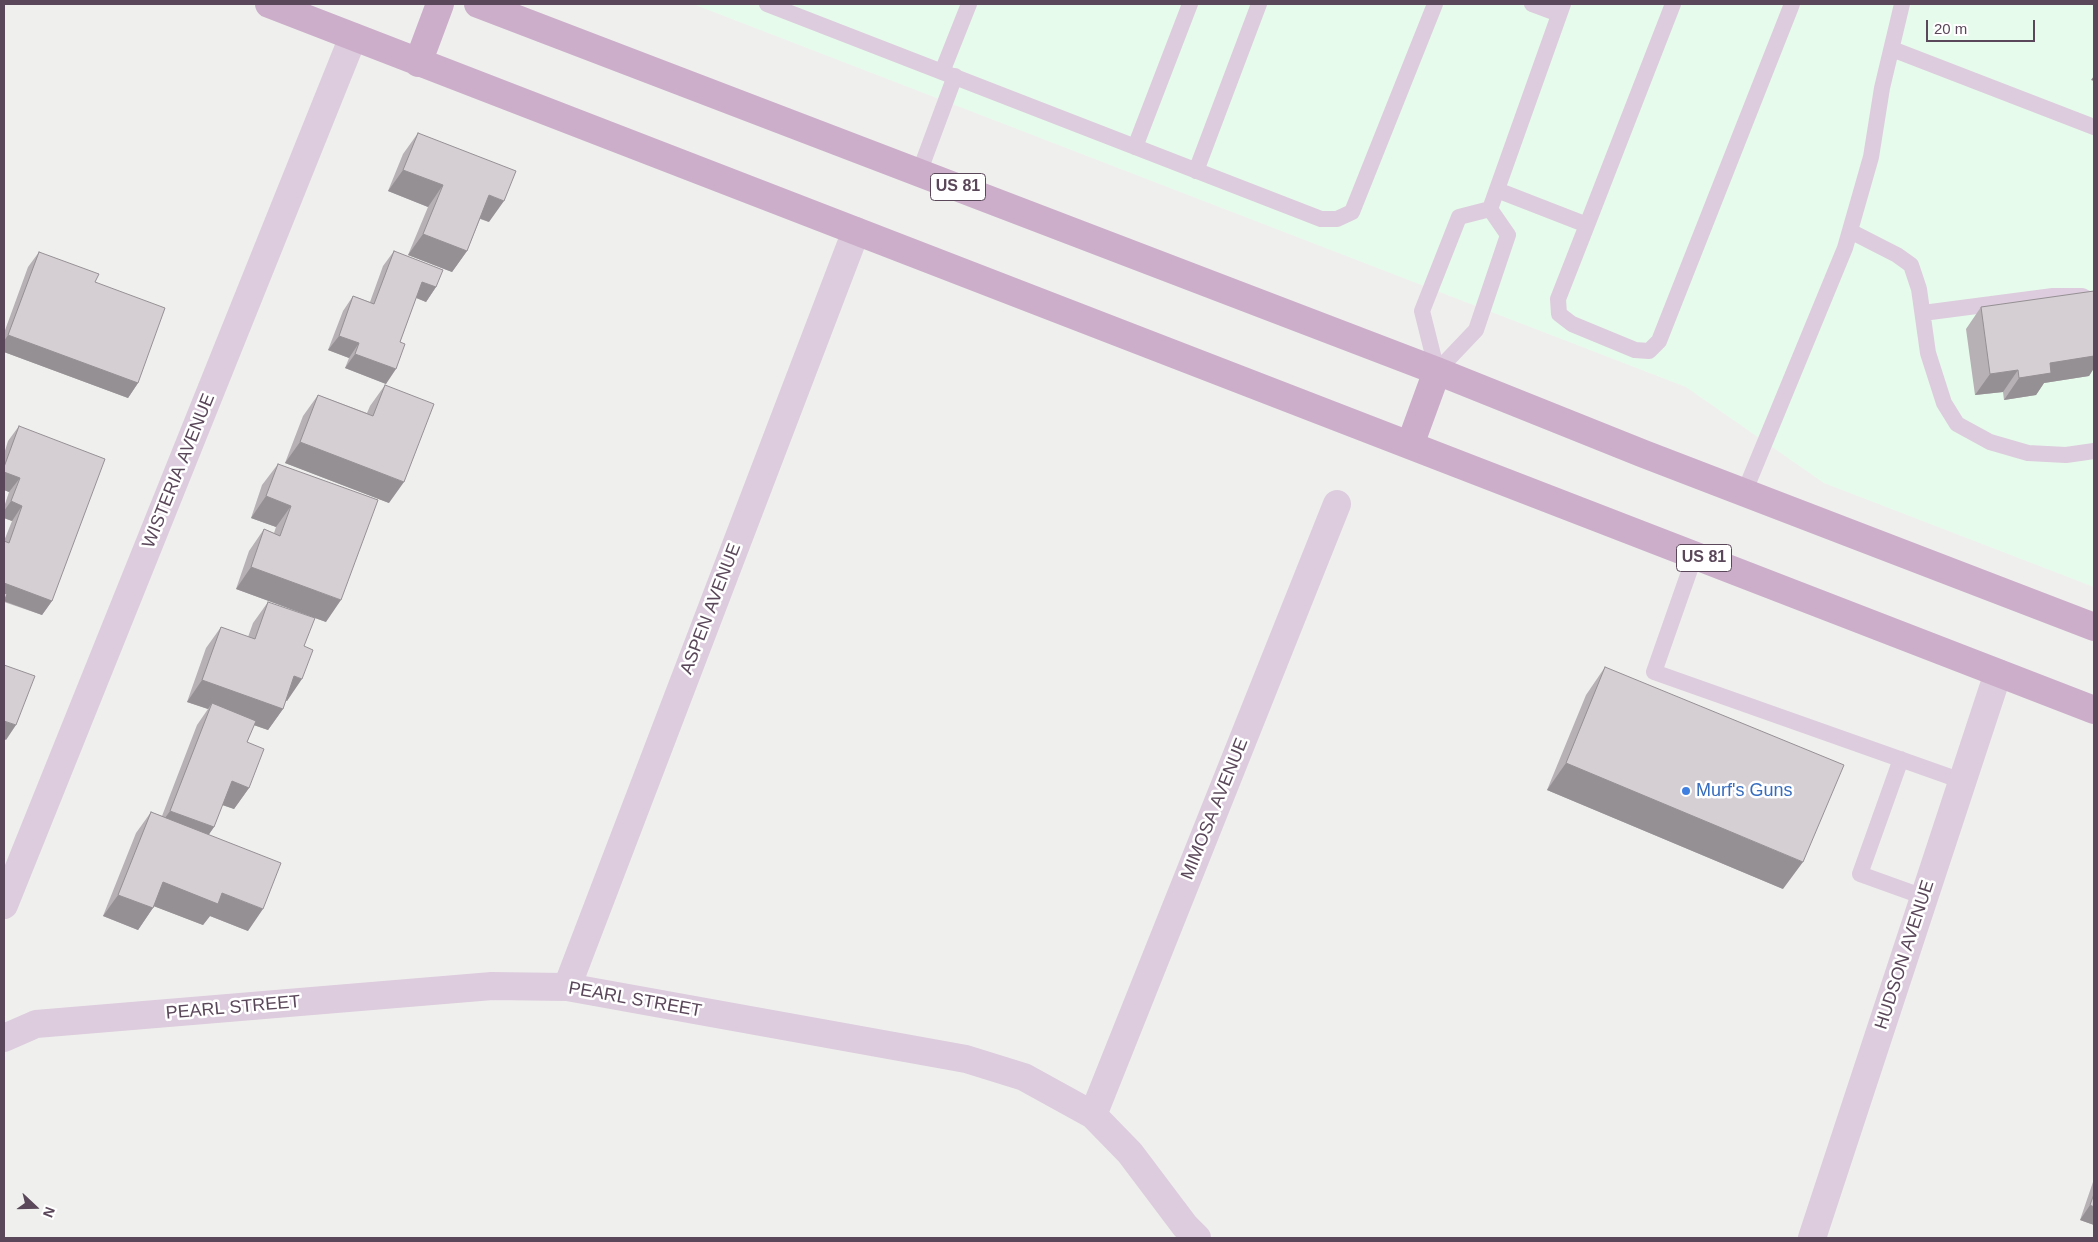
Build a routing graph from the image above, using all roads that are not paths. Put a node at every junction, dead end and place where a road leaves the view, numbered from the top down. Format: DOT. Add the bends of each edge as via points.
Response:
graph roads {
  1 [pos="268,4"];
  2 [pos="440,4"];
  3 [pos="478,4"];
  4 [pos="767,4"];
  5 [pos="968,4"];
  6 [pos="1190,4"];
  7 [pos="1259,4"];
  8 [pos="1435,4"];
  9 [pos="1532,4"];
  10 [pos="1673,4"];
  11 [pos="1792,4"];
  12 [pos="1902,4"];
  13 [pos="1561,9"];
  14 [pos="353,37"];
  15 [pos="1892,49"];
  16 [pos="418,62"];
  17 [pos="949,74"];
  18 [pos="2094,127"];
  19 [pos="1135,147"];
  20 [pos="1196,170"];
  21 [pos="919,173"];
  22 [pos="1497,190"];
  23 [pos="1490,209"];
  24 [pos="1586,225"];
  25 [pos="856,231"];
  26 [pos="1850,231"];
  27 [pos="2094,302"];
  28 [pos="1923,313"];
  29 [pos="1437,371"];
  30 [pos="1410,445"];
  31 [pos="2094,451"];
  32 [pos="1744,493"];
  33 [pos="1337,504"];
  34 [pos="1695,555"];
  35 [pos="2094,628"];
  36 [pos="1998,673"];
  37 [pos="2094,710"];
  38 [pos="1900,759"];
  39 [pos="1962,781"];
  40 [pos="1924,897"];
  41 [pos="4,905"];
  42 [pos="567,988"];
  43 [pos="4,1038"];
  44 [pos="1093,1114"];
  45 [pos="1198,1238"];
  46 [pos="1812,1238"];
  1 -- 14 [label="main road, US 81"];
  2 -- 16 [label="main road"];
  3 -- 21 [label="main road, US 81"];
  4 -- 17 [label="lane"];
  5 -- 17 [label="lane"];
  6 -- 19 [label="lane"];
  7 -- 20 [label="lane"];
  8 -- 20 [label="lane" via="1352,212 1337,219 1321,219"];
  9 -- 13 [label="lane"];
  10 -- 24 [label="lane"];
  11 -- 24 [label="lane" via="1660,341 1649,351 1635,350 1572,324 1559,314 1558,299"];
  12 -- 15 [label="lane"];
  13 -- 22 [label="lane"];
  14 -- 16 [label="main road, US 81"];
  14 -- 41 [label="street, WISTERIA AVENUE"];
  15 -- 18 [label="lane"];
  15 -- 26 [label="lane" via="1871,157"];
  16 -- 25 [label="main road, US 81"];
  17 -- 19 [label="lane"];
  17 -- 21 [label="lane"];
  19 -- 20 [label="lane"];
  21 -- 29 [label="main road, US 81"];
  22 -- 23 [label="lane"];
  22 -- 24 [label="lane"];
  23 -- 29 [label="lane" via="1508,235 1476,330"];
  23 -- 29 [label="lane" via="1459,218 1422,311"];
  25 -- 30 [label="main road, US 81"];
  25 -- 42 [label="street, ASPEN AVENUE"];
  26 -- 28 [label="lane" via="1911,265"];
  26 -- 32 [label="lane"];
  27 -- 28 [label="lane" via="2082,296 2052,296"];
  28 -- 31 [label="lane" via="1928,353 1944,403 1957,424 1990,442 2028,453 2066,455"];
  29 -- 30 [label="main road"];
  29 -- 32 [label="main road, US 81"];
  30 -- 34 [label="main road, US 81"];
  32 -- 35 [label="main road, US 81"];
  33 -- 44 [label="street, MIMOSA AVENUE"];
  34 -- 36 [label="main road, US 81"];
  34 -- 38 [label="lane" via="1654,672"];
  36 -- 37 [label="main road, US 81"];
  36 -- 39 [label="street, HUDSON AVENUE"];
  38 -- 39 [label="lane"];
  38 -- 40 [label="lane" via="1860,874"];
  39 -- 40 [label="street, HUDSON AVENUE"];
  40 -- 46 [label="street, HUDSON AVENUE"];
  42 -- 43 [label="street, PEARL STREET" via="492,986 36,1024"];
  42 -- 44 [label="street, PEARL STREET" via="966,1059 1024,1077"];
  44 -- 45 [label="street, PEARL STREET" via="1130,1153 1185,1226"];
}
